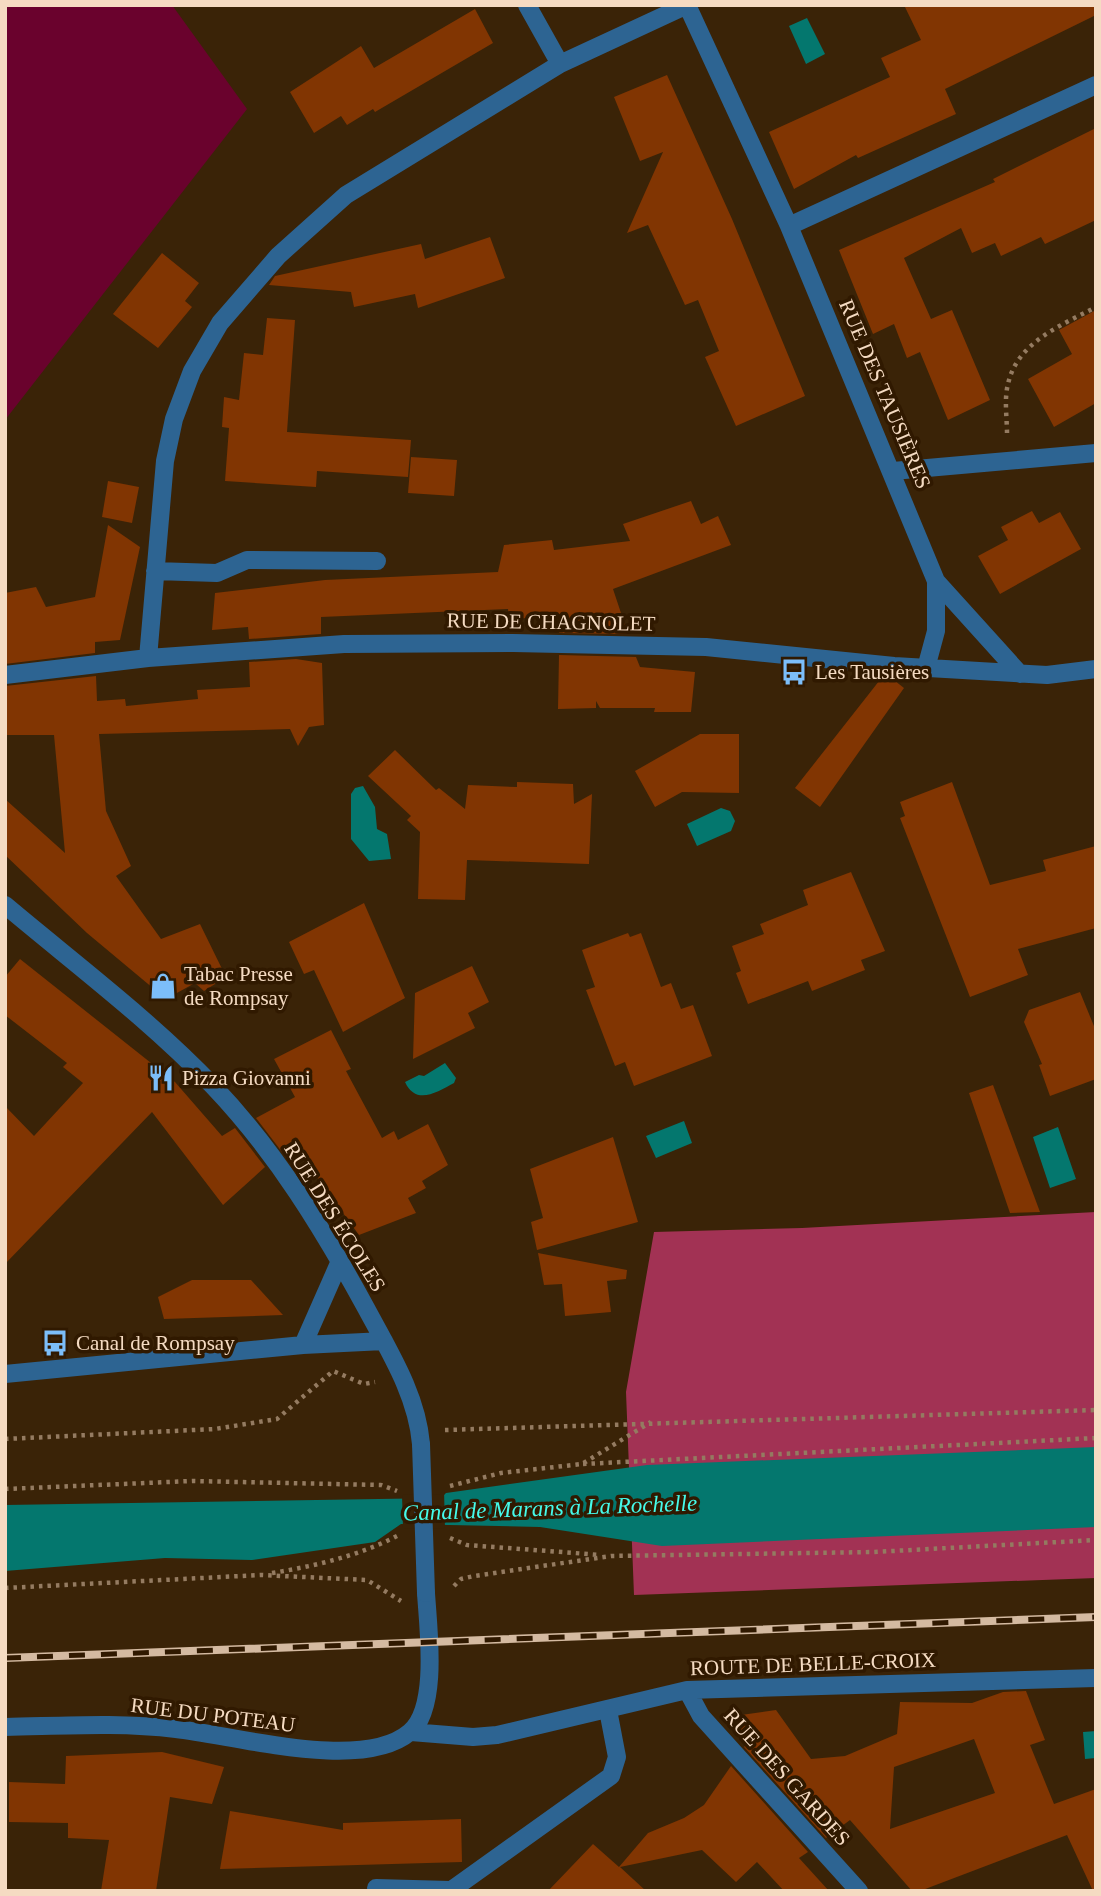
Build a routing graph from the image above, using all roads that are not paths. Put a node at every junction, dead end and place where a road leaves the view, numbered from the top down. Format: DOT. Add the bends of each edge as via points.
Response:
graph roads {
  1 [pos="527,5"];
  2 [pos="687,5"];
  3 [pos="560,64"];
  4 [pos="1096,85"];
  5 [pos="789,226"];
  6 [pos="1096,453"];
  7 [pos="893,471"];
  8 [pos="377,561"];
  9 [pos="155,571"];
  10 [pos="936,581"];
  11 [pos="148,658"];
  12 [pos="926,668"];
  13 [pos="1096,669"];
  14 [pos="1020,674"];
  15 [pos="5,675"];
  16 [pos="5,905"];
  17 [pos="340,1261"];
  18 [pos="384,1341"];
  19 [pos="303,1345"];
  20 [pos="5,1374"];
  21 [pos="1096,1678"];
  22 [pos="687,1690"];
  23 [pos="608,1710"];
  24 [pos="5,1727"];
  25 [pos="411,1732"];
  26 [pos="376,1888"];
  27 [pos="450,1890"];
  28 [pos="859,1891"];
  1 -- 3 [label="street"];
  2 -- 3 [label="street"];
  2 -- 5 [label="street, RUE DES TAUSIÈRES"];
  3 -- 9 [label="street" via="346,195 278,256 220,323 192,371 174,419 165,461"];
  4 -- 5 [label="street"];
  5 -- 7 [label="street, RUE DES TAUSIÈRES"];
  6 -- 7 [label="street"];
  7 -- 10 [label="street, RUE DES TAUSIÈRES"];
  8 -- 9 [label="street" via="247,560 216,573"];
  9 -- 11 [label="street"];
  10 -- 12 [label="street" via="936,631"];
  10 -- 14 [label="street"];
  11 -- 12 [label="street, RUE DE CHAGNOLET" via="344,644 513,643 706,648"];
  11 -- 15 [label="street, RUE DE CHAGNOLET"];
  12 -- 14 [label="street, RUE DE CHAGNOLET"];
  13 -- 14 [label="street, RUE DE CHAGNOLET"];
  16 -- 17 [label="street, RUE DES ÉCOLES" via="176,1049 214,1087 282,1168"];
  17 -- 18 [label="street, RUE DES ÉCOLES"];
  17 -- 19 [label="street"];
  18 -- 19 [label="street"];
  18 -- 25 [label="street, RUE DES ÉCOLES, bridge" via="416,1412 421,1444 429,1665 425,1702"];
  19 -- 20 [label="street"];
  21 -- 22 [label="street, ROUTE DE BELLE-CROIX"];
  22 -- 23 [label="street, ROUTE DE BELLE-CROIX"];
  22 -- 28 [label="street, RUE DES GARDES" via="701,1716"];
  23 -- 25 [label="street, ROUTE DE BELLE-CROIX" via="497,1735"];
  23 -- 27 [label="street" via="617,1757 611,1776"];
  24 -- 25 [label="street, RUE DU POTEAU" via="164,1728 299,1749 339,1750 395,1742"];
  26 -- 27 [label="street"];
}
